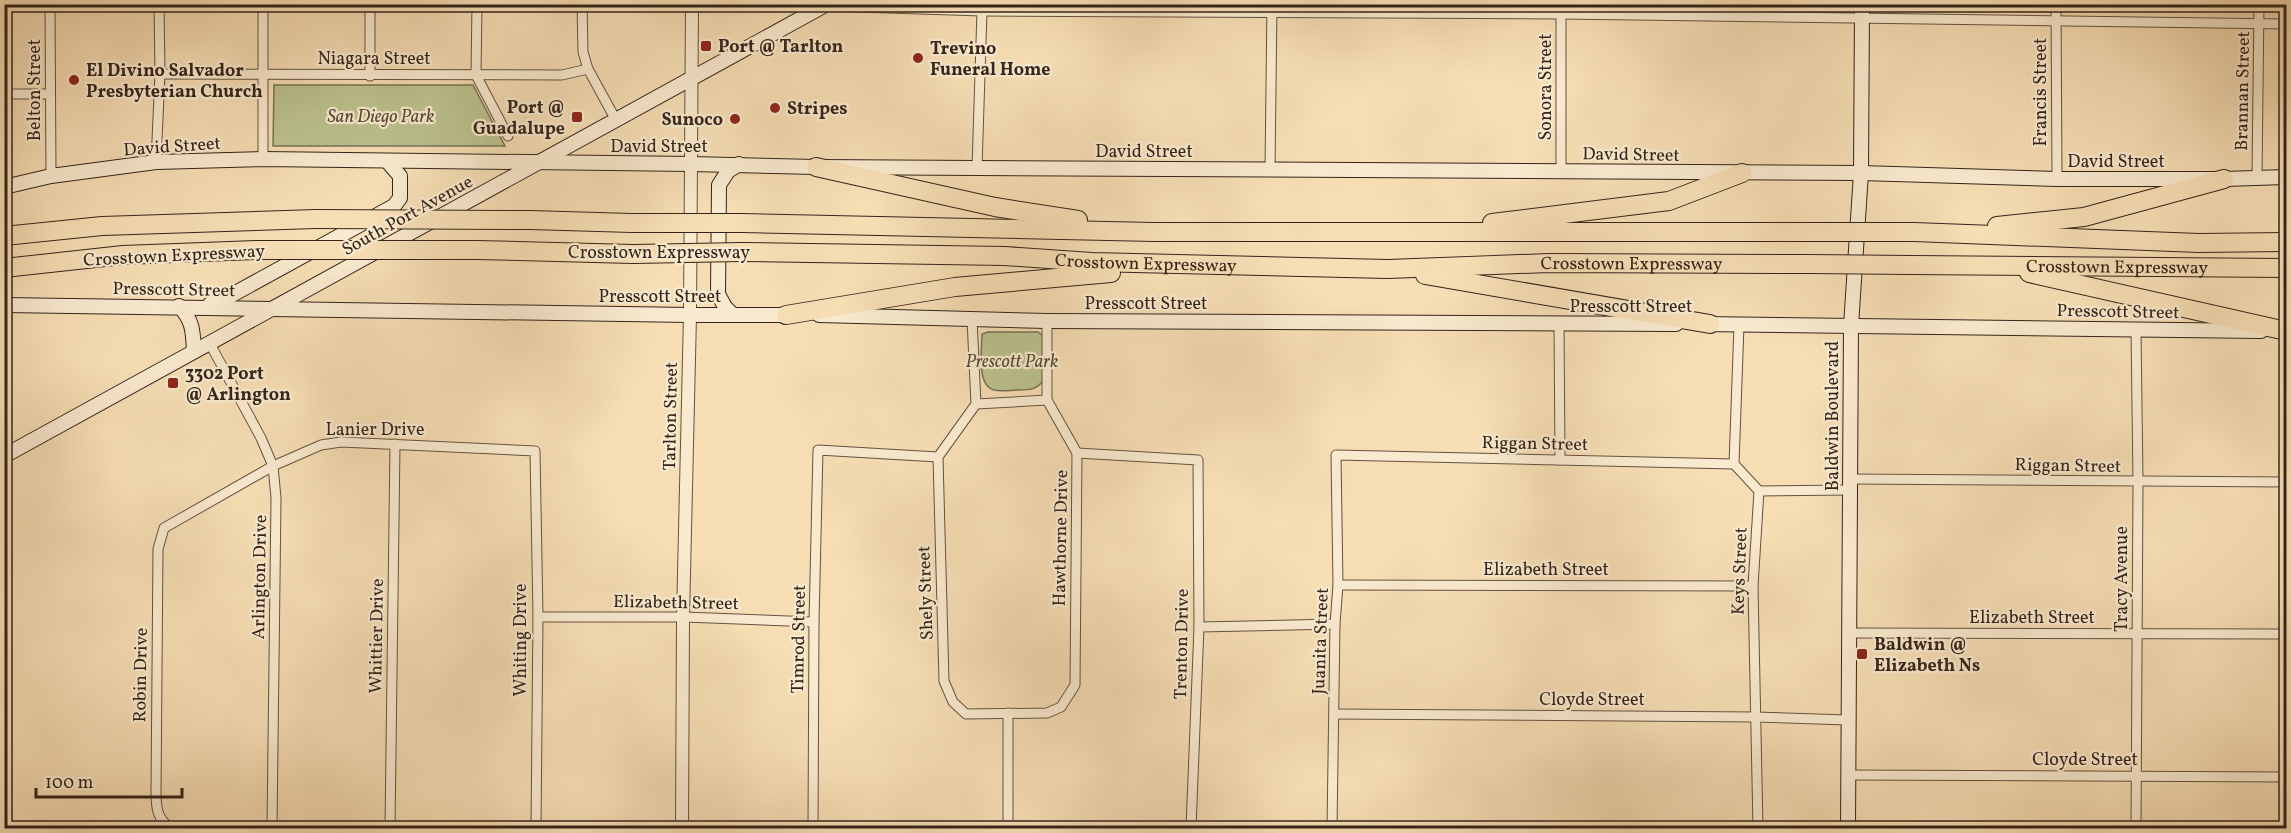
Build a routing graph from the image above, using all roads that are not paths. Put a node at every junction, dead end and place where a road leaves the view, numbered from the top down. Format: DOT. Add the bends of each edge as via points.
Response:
graph roads {
  1 [pos="50,4"];
  2 [pos="159,4"];
  3 [pos="263,4"];
  4 [pos="370,4"];
  5 [pos="477,4"];
  6 [pos="582,4"];
  7 [pos="692,4"];
  8 [pos="1862,4"];
  9 [pos="2056,4"];
  10 [pos="2259,4"];
  11 [pos="826,5"];
  12 [pos="1272,9"];
  13 [pos="1562,9"];
  14 [pos="982,11"];
  15 [pos="1862,20"];
  16 [pos="2056,22"];
  17 [pos="2259,24"];
  18 [pos="2286,24"];
  19 [pos="588,69"];
  20 [pos="262,73"];
  21 [pos="160,74"];
  22 [pos="476,75"];
  23 [pos="370,76"];
  24 [pos="691,79"];
  25 [pos="4,94"];
  26 [pos="50,94"];
  27 [pos="616,120"];
  28 [pos="508,136"];
  29 [pos="263,159"];
  30 [pos="156,162"];
  31 [pos="387,162"];
  32 [pos="538,163"];
  33 [pos="691,164"];
  34 [pos="740,164"];
  35 [pos="816,167"];
  36 [pos="977,168"];
  37 [pos="1270,170"];
  38 [pos="1561,171"];
  39 [pos="1742,173"];
  40 [pos="1861,173"];
  41 [pos="51,176"];
  42 [pos="2258,177"];
  43 [pos="2286,177"];
  44 [pos="2057,179"];
  45 [pos="2224,179"];
  46 [pos="4,188"];
  47 [pos="1145,231"];
  48 [pos="1921,232"];
  49 [pos="1412,233"];
  50 [pos="4,236"];
  51 [pos="2286,242"];
  52 [pos="1196,265"];
  53 [pos="1995,265"];
  54 [pos="4,268"];
  55 [pos="2286,268"];
  56 [pos="1388,269"];
  57 [pos="4,305"];
  58 [pos="179,306"];
  59 [pos="200,307"];
  60 [pos="273,309"];
  61 [pos="690,315"];
  62 [pos="733,315"];
  63 [pos="786,315"];
  64 [pos="972,319"];
  65 [pos="1047,321"];
  66 [pos="1559,324"];
  67 [pos="1710,324"];
  68 [pos="1739,325"];
  69 [pos="1851,326"];
  70 [pos="2136,330"];
  71 [pos="2286,331"];
  72 [pos="209,342"];
  73 [pos="194,351"];
  74 [pos="1047,400"];
  75 [pos="976,404"];
  76 [pos="395,444"];
  77 [pos="535,451"];
  78 [pos="1077,453"];
  79 [pos="1336,455"];
  80 [pos="4,456"];
  81 [pos="938,457"];
  82 [pos="1560,460"];
  83 [pos="1734,464"];
  84 [pos="273,466"];
  85 [pos="2286,482"];
  86 [pos="2138,483"];
  87 [pos="1850,485"];
  88 [pos="1759,491"];
  89 [pos="164,528"];
  90 [pos="1338,585"];
  91 [pos="1753,586"];
  92 [pos="538,617"];
  93 [pos="683,617"];
  94 [pos="814,622"];
  95 [pos="1335,624"];
  96 [pos="1199,627"];
  97 [pos="1849,633"];
  98 [pos="2138,634"];
  99 [pos="2286,634"];
  100 [pos="1008,713"];
  101 [pos="1335,714"];
  102 [pos="1755,717"];
  103 [pos="1848,720"];
  104 [pos="1848,775"];
  105 [pos="2138,775"];
  106 [pos="2286,777"];
  107 [pos="170,828"];
  108 [pos="272,828"];
  109 [pos="390,828"];
  110 [pos="536,828"];
  111 [pos="682,828"];
  112 [pos="813,828"];
  113 [pos="1008,828"];
  114 [pos="1191,828"];
  115 [pos="1332,828"];
  116 [pos="1758,828"];
  117 [pos="1848,828"];
  118 [pos="2136,828"];
  1 -- 26 [label="street, Belton Street"];
  2 -- 21 [label="street"];
  3 -- 20 [label="street"];
  4 -- 23 [label="street"];
  5 -- 22 [label="street"];
  6 -- 19 [label="street"];
  7 -- 24 [label="street, Tarlton Street"];
  8 -- 15 [label="main road, Baldwin Boulevard"];
  9 -- 16 [label="street, Francis Street"];
  10 -- 17 [label="street, Brannan Street"];
  11 -- 14 [label="street"];
  11 -- 24 [label="main road, South Port Avenue"];
  12 -- 13 [label="street"];
  12 -- 14 [label="street"];
  12 -- 37 [label="street"];
  13 -- 15 [label="street"];
  13 -- 38 [label="street, Sonora Street"];
  14 -- 36 [label="street"];
  15 -- 16 [label="street"];
  15 -- 40 [label="main road, Baldwin Boulevard"];
  16 -- 17 [label="street"];
  16 -- 44 [label="street, Francis Street"];
  17 -- 18 [label="street"];
  17 -- 42 [label="street, Brannan Street"];
  19 -- 22 [label="street, Niagara Street" via="562,75"];
  19 -- 27 [label="street"];
  20 -- 21 [label="street, Niagara Street"];
  20 -- 23 [label="street, Niagara Street"];
  20 -- 29 [label="street"];
  21 -- 30 [label="street"];
  22 -- 23 [label="street, Niagara Street"];
  22 -- 28 [label="street"];
  24 -- 27 [label="main road, South Port Avenue"];
  24 -- 33 [label="street, Tarlton Street"];
  25 -- 26 [label="street"];
  26 -- 41 [label="street, Belton Street"];
  27 -- 32 [label="main road, South Port Avenue"];
  29 -- 30 [label="main road, David Street"];
  29 -- 31 [label="main road, David Street"];
  30 -- 41 [label="main road, David Street"];
  31 -- 32 [label="main road, David Street"];
  31 -- 59 [label="main road" via="400,176 400,198 394,206 230,296"];
  32 -- 33 [label="main road, David Street"];
  32 -- 60 [label="main road, South Port Avenue"];
  33 -- 34 [label="main road, David Street"];
  33 -- 61 [label="street, Tarlton Street"];
  34 -- 35 [label="main road, David Street"];
  34 -- 62 [label="main road" via="728,171 719,185 718,294 724,308"];
  35 -- 36 [label="main road, David Street"];
  35 -- 47 [label="highway" via="995,207"];
  36 -- 37 [label="main road, David Street"];
  37 -- 38 [label="main road, David Street"];
  38 -- 39 [label="main road, David Street"];
  39 -- 40 [label="main road, David Street"];
  39 -- 49 [label="highway" via="1668,201"];
  40 -- 44 [label="main road, David Street"];
  40 -- 69 [label="main road, Baldwin Boulevard"];
  41 -- 46 [label="main road, David Street"];
  42 -- 43 [label="main road, David Street"];
  42 -- 45 [label="main road, David Street"];
  44 -- 45 [label="main road, David Street"];
  45 -- 48 [label="highway" via="2084,217"];
  47 -- 49 [label="highway, Crosstown Expressway"];
  47 -- 50 [label="highway, Crosstown Expressway, bridge" via="316,219 102,226"];
  48 -- 49 [label="highway, Crosstown Expressway, bridge"];
  48 -- 51 [label="highway, Crosstown Expressway" via="2199,243"];
  52 -- 54 [label="highway, Crosstown Expressway, bridge" via="1005,256 256,250 123,255"];
  52 -- 56 [label="highway, Crosstown Expressway"];
  52 -- 63 [label="highway" via="955,287"];
  53 -- 55 [label="highway, Crosstown Expressway"];
  53 -- 56 [label="highway, Crosstown Expressway, bridge" via="1549,263"];
  53 -- 71 [label="highway"];
  56 -- 67 [label="highway"];
  57 -- 58 [label="main road, Presscott Street"];
  58 -- 59 [label="main road, Presscott Street"];
  58 -- 73 [label="main road" via="193,326"];
  59 -- 60 [label="main road, Presscott Street"];
  60 -- 61 [label="main road, Presscott Street"];
  60 -- 72 [label="main road, South Port Avenue"];
  61 -- 62 [label="main road, Presscott Street"];
  61 -- 93 [label="street, Tarlton Street"];
  62 -- 63 [label="main road, Presscott Street"];
  63 -- 64 [label="main road, Presscott Street"];
  64 -- 65 [label="main road, Presscott Street"];
  64 -- 75 [label="street"];
  65 -- 66 [label="main road, Presscott Street"];
  65 -- 74 [label="street, Hawthorne Drive"];
  66 -- 67 [label="main road, Presscott Street"];
  66 -- 82 [label="street"];
  67 -- 68 [label="main road, Presscott Street"];
  68 -- 69 [label="main road, Presscott Street"];
  68 -- 83 [label="street"];
  69 -- 70 [label="main road, Presscott Street"];
  69 -- 87 [label="main road, Baldwin Boulevard"];
  70 -- 71 [label="main road, Presscott Street"];
  70 -- 86 [label="street, Tracy Avenue"];
  72 -- 73 [label="main road, South Port Avenue"];
  72 -- 84 [label="street, Arlington Drive"];
  73 -- 80 [label="main road, South Port Avenue"];
  74 -- 75 [label="street"];
  74 -- 78 [label="street, Hawthorne Drive"];
  75 -- 81 [label="street"];
  76 -- 77 [label="street, Lanier Drive"];
  76 -- 84 [label="street, Lanier Drive" via="321,445"];
  76 -- 109 [label="street, Whittier Drive"];
  77 -- 92 [label="street, Whiting Drive"];
  78 -- 96 [label="street, Trenton Drive" via="1198,460"];
  78 -- 100 [label="street, Hawthorne Drive" via="1075,685 1061,707 1047,713"];
  79 -- 82 [label="street, Riggan Street"];
  79 -- 90 [label="street, Juanita Street"];
  81 -- 94 [label="street, Timrod Street" via="818,450"];
  81 -- 100 [label="street, Shely Street" via="944,681 953,702 966,714"];
  82 -- 83 [label="street, Riggan Street"];
  83 -- 88 [label="street"];
  84 -- 89 [label="street, Lanier Drive"];
  84 -- 108 [label="street, Arlington Drive" via="276,509"];
  85 -- 86 [label="street, Riggan Street"];
  86 -- 87 [label="street, Riggan Street"];
  86 -- 98 [label="street, Tracy Avenue"];
  87 -- 88 [label="street, Riggan Street"];
  87 -- 97 [label="main road, Baldwin Boulevard"];
  88 -- 91 [label="street, Keys Street"];
  89 -- 107 [label="street, Robin Drive" via="158,549 156,810"];
  90 -- 91 [label="street, Elizabeth Street"];
  90 -- 95 [label="street, Juanita Street"];
  91 -- 102 [label="street, Keys Street"];
  92 -- 93 [label="street, Elizabeth Street"];
  92 -- 110 [label="street, Whiting Drive"];
  93 -- 94 [label="street, Elizabeth Street"];
  93 -- 111 [label="street, Tarlton Street"];
  94 -- 112 [label="street, Timrod Street"];
  95 -- 96 [label="street"];
  95 -- 101 [label="street, Juanita Street"];
  96 -- 114 [label="street, Trenton Drive"];
  97 -- 98 [label="street, Elizabeth Street"];
  97 -- 103 [label="main road, Baldwin Boulevard"];
  98 -- 99 [label="street, Elizabeth Street"];
  98 -- 105 [label="street, Tracy Avenue"];
  100 -- 113 [label="street"];
  101 -- 102 [label="street, Cloyde Street"];
  101 -- 115 [label="street, Juanita Street"];
  102 -- 103 [label="street, Cloyde Street"];
  102 -- 116 [label="street, Keys Street"];
  103 -- 104 [label="main road, Baldwin Boulevard"];
  104 -- 105 [label="street, Cloyde Street"];
  104 -- 117 [label="main road, Baldwin Boulevard"];
  105 -- 106 [label="street, Cloyde Street"];
  105 -- 118 [label="street, Tracy Avenue"];
}
